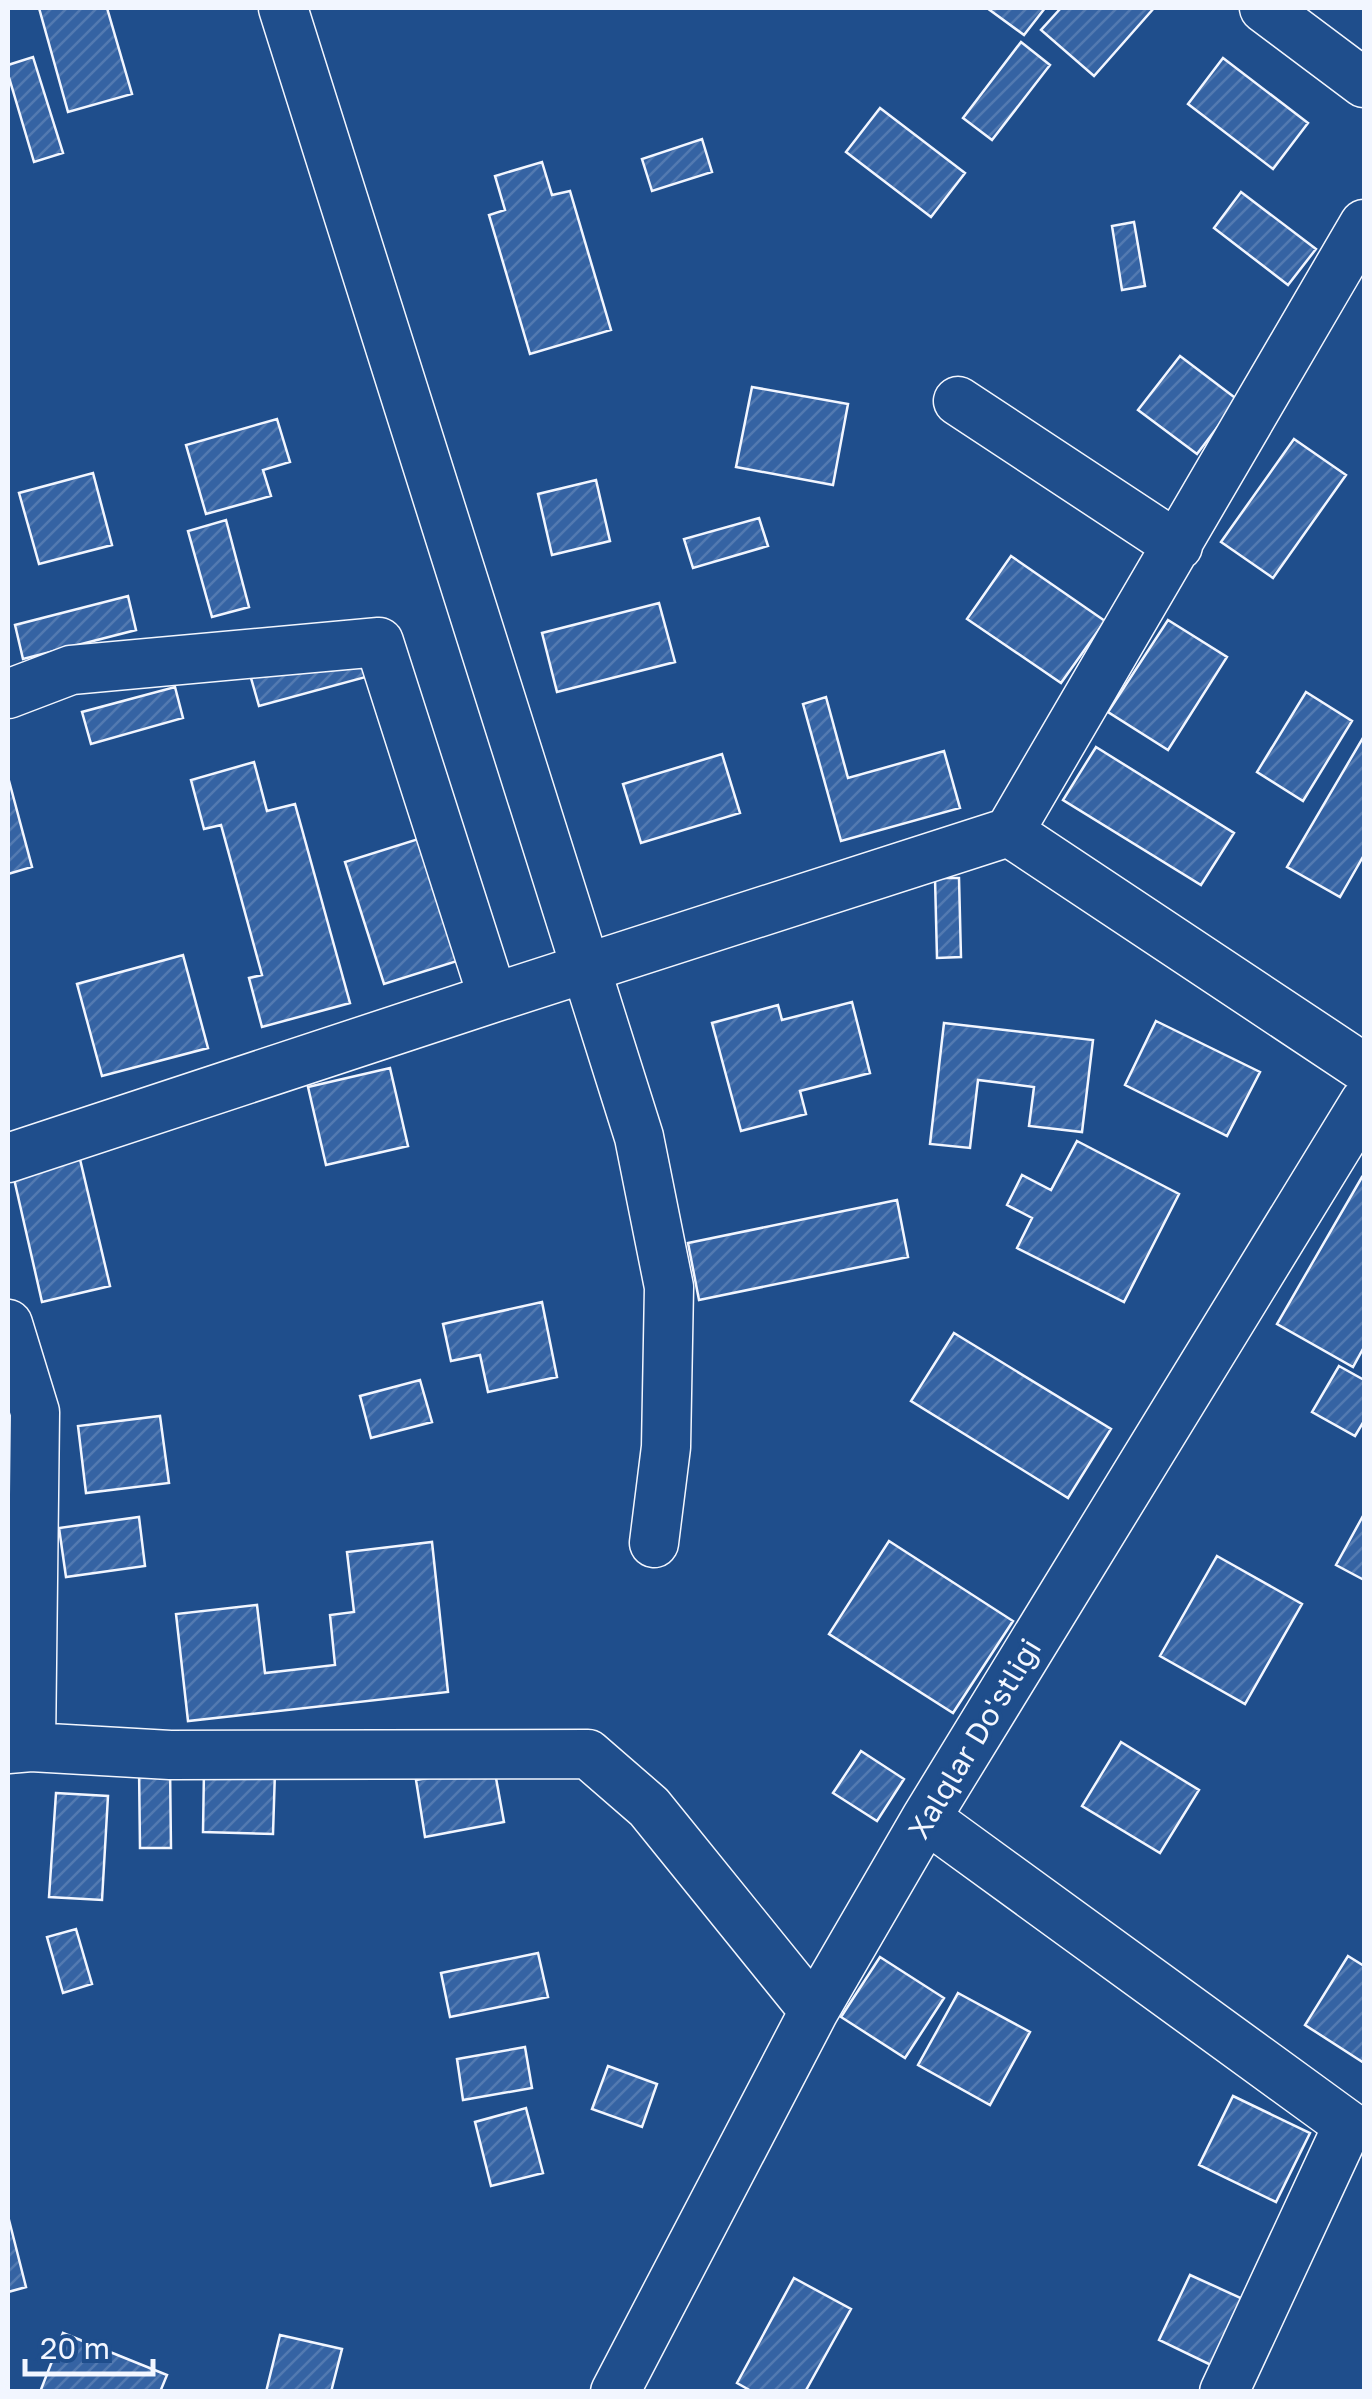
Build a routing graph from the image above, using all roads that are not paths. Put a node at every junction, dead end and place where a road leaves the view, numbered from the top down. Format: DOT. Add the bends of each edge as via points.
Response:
graph roads {
  1 [pos="282,8"];
  2 [pos="1264,8"];
  3 [pos="1364,83"];
  4 [pos="1364,224"];
  5 [pos="958,401"];
  6 [pos="1178,546"];
  7 [pos="8,694"];
  8 [pos="1009,832"];
  9 [pos="584,968"];
  10 [pos="493,998"];
  11 [pos="1364,1068"];
  12 [pos="1364,1103"];
  13 [pos="8,1158"];
  14 [pos="8,1324"];
  15 [pos="654,1544"];
  16 [pos="19,1748"];
  17 [pos="926,1818"];
  18 [pos="814,2011"];
  19 [pos="615,2392"];
  20 [pos="1224,2392"];
  1 -- 9 [label="street"];
  2 -- 3 [label="street"];
  4 -- 6 [label="street"];
  5 -- 6 [label="street"];
  6 -- 8 [label="street"];
  7 -- 10 [label="street" via="70,670 379,642"];
  8 -- 9 [label="street"];
  8 -- 11 [label="street"];
  9 -- 10 [label="street"];
  9 -- 15 [label="street" via="639,1137 669,1288 666,1447"];
  10 -- 13 [label="street"];
  12 -- 17 [label="street, Xalqlar Do'stligi"];
  14 -- 16 [label="street" via="35,1412"];
  16 -- 18 [label="street" via="170,1755 588,1754 649,1807"];
  17 -- 18 [label="street, Xalqlar Do'stligi"];
  17 -- 20 [label="street" via="1348,2125"];
  18 -- 19 [label="street, Xalqlar Do'stligi"];
}
